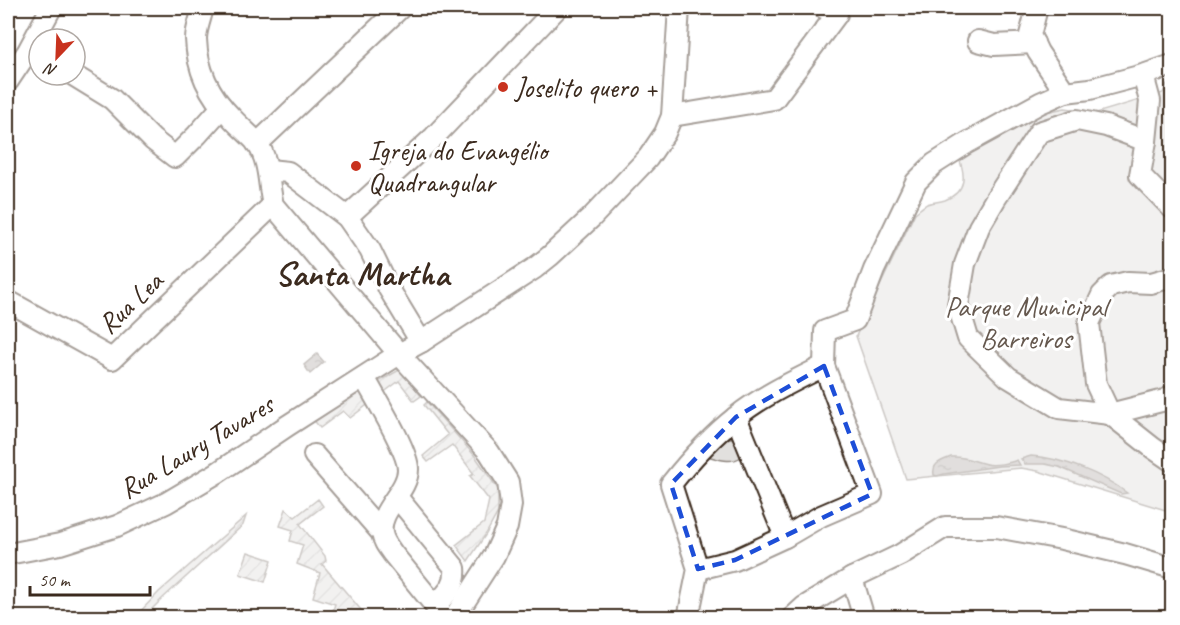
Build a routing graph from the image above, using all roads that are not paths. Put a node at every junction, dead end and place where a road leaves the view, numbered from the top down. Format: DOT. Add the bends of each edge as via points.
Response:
graph roads {
  1 [pos="51,8"];
  2 [pos="203,8"];
  3 [pos="400,8"];
  4 [pos="557,8"];
  5 [pos="679,8"];
  6 [pos="1037,8"];
  7 [pos="831,11"];
  8 [pos="44,27"];
  9 [pos="978,41"];
  10 [pos="1034,43"];
  11 [pos="27,60"];
  12 [pos="1173,65"];
  13 [pos="1143,75"];
  14 [pos="8,81"];
  15 [pos="87,84"];
  16 [pos="1065,92"];
  17 [pos="226,112"];
  18 [pos="672,116"];
  19 [pos="1146,141"];
  20 [pos="257,144"];
  21 [pos="269,170"];
  22 [pos="273,205"];
  23 [pos="1173,208"];
  24 [pos="347,217"];
  25 [pos="1173,277"];
  26 [pos="8,302"];
  27 [pos="421,342"];
  28 [pos="399,354"];
  29 [pos="824,366"];
  30 [pos="364,377"];
  31 [pos="1173,396"];
  32 [pos="1110,414"];
  33 [pos="736,417"];
  34 [pos="314,455"];
  35 [pos="1173,461"];
  36 [pos="397,497"];
  37 [pos="381,532"];
  38 [pos="785,537"];
  39 [pos="8,554"];
  40 [pos="698,568"];
  41 [pos="1173,568"];
  42 [pos="852,578"];
  43 [pos="440,612"];
  44 [pos="454,618"];
  45 [pos="688,618"];
  46 [pos="792,618"];
  47 [pos="864,618"];
  1 -- 8 [label="street"];
  2 -- 17 [label="street" via="196,38 200,70"];
  3 -- 20 [label="street"];
  4 -- 24 [label="street" via="434,137"];
  5 -- 18 [label="street, Rua Laury Tavares"];
  6 -- 10 [label="street" via="1030,35"];
  7 -- 18 [label="street" via="774,99"];
  9 -- 10 [label="street" via="994,45"];
  10 -- 16 [label="street"];
  11 -- 14 [label="street"];
  12 -- 13 [label="street"];
  13 -- 16 [label="street"];
  13 -- 19 [label="street" via="1150,101"];
  15 -- 17 [label="street" via="112,99 175,157"];
  16 -- 29 [label="street" via="967,143 934,164 916,182 855,320 825,331"];
  17 -- 20 [label="street"];
  18 -- 27 [label="street, Rua Laury Tavares" via="648,158 550,256"];
  19 -- 23 [label="street" via="1140,175"];
  19 -- 32 [label="street" via="1077,120 1039,132 979,227 965,264 958,304 968,338 1008,377 1059,408"];
  20 -- 21 [label="street"];
  21 -- 22 [label="street"];
  21 -- 24 [label="street" via="288,172"];
  22 -- 26 [label="street, Rua Lea" via="112,359"];
  22 -- 28 [label="street"];
  24 -- 27 [label="street"];
  25 -- 32 [label="street" via="1112,286 1102,295 1089,323 1096,384"];
  27 -- 28 [label="street, Rua Laury Tavares"];
  28 -- 30 [label="street, Rua Laury Tavares"];
  28 -- 44 [label="street" via="489,452 508,482 511,505 507,527 495,556"];
  29 -- 33 [label="street" via="778,389"];
  29 -- 38 [label="street" via="872,494"];
  30 -- 36 [label="street" via="405,456 406,479"];
  30 -- 39 [label="street, Rua Laury Tavares" via="166,503 117,526 60,544"];
  31 -- 32 [label="street"];
  32 -- 35 [label="street"];
  33 -- 38 [label="street"];
  33 -- 40 [label="street" via="690,459 671,484"];
  34 -- 37 [label="street"];
  36 -- 37 [label="street"];
  36 -- 43 [label="street" via="455,568 454,584"];
  37 -- 43 [label="street" via="393,554"];
  38 -- 40 [label="street" via="735,560"];
  40 -- 45 [label="street"];
  41 -- 42 [label="street" via="996,526 945,527"];
  42 -- 46 [label="street"];
  42 -- 47 [label="street"];
}
